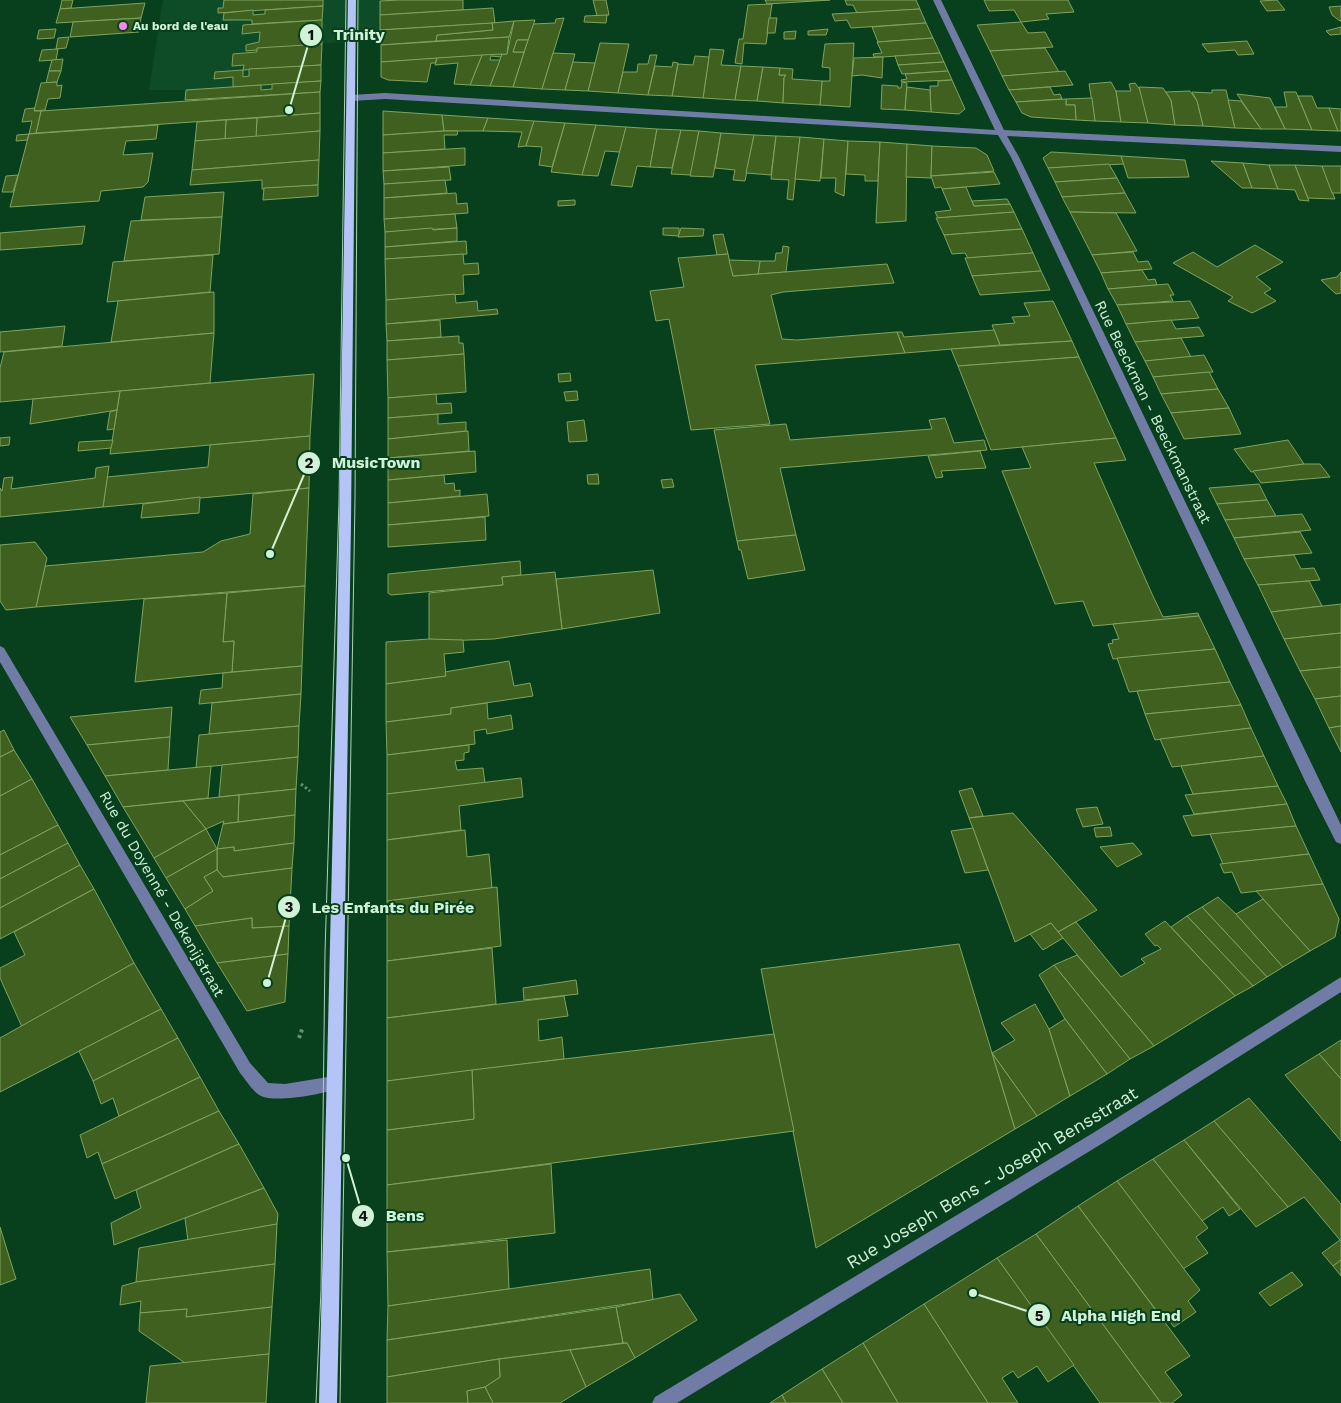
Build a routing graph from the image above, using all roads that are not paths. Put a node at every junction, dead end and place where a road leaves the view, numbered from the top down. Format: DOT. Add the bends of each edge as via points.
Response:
graph roads {
  1 [pos="352,0"];
  2 [pos="938,0"];
  3 [pos="351,98"];
  4 [pos="1001,133"];
  5 [pos="1341,149"];
  6 [pos="0,651"];
  7 [pos="1341,838"];
  8 [pos="1341,984"];
  9 [pos="334,1084"];
  10 [pos="328,1403"];
  11 [pos="661,1403"];
  1 -- 3 [label="main road"];
  2 -- 4 [label="street, Rue Beeckman - Beeckmanstraat"];
  3 -- 4 [label="street" via="395,96"];
  3 -- 9 [label="main road" via="347,500"];
  4 -- 5 [label="street"];
  4 -- 7 [label="street, Rue Beeckman - Beeckmanstraat"];
  6 -- 9 [label="street, Rue du Doyenné - Dekenijstraat" via="245,1068 264,1090 285,1091"];
  8 -- 11 [label="street, Rue Joseph Bens - Joseph Bensstraat" via="1098,1138"];
  9 -- 10 [label="main road" via="332,1338"];
}
